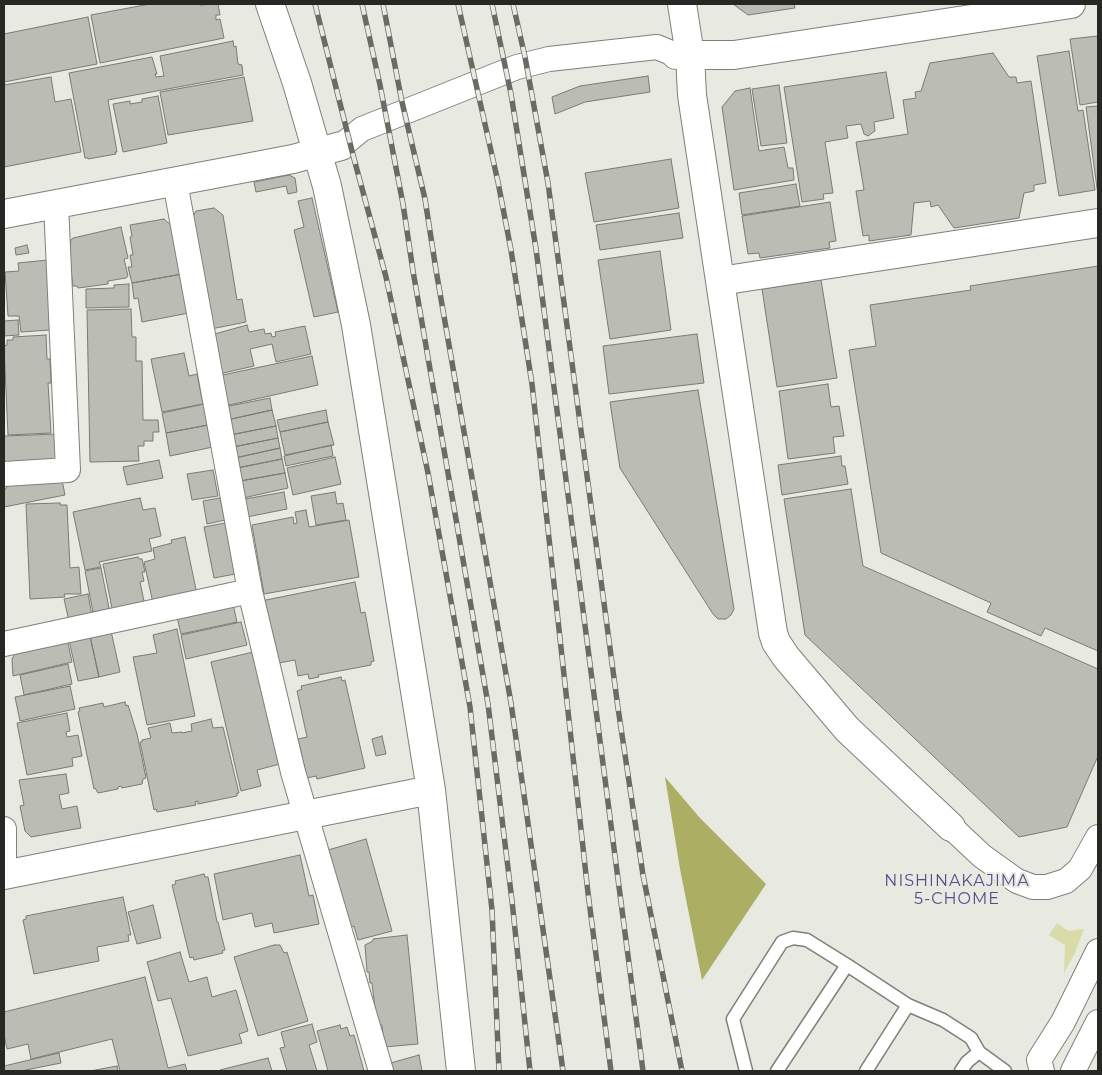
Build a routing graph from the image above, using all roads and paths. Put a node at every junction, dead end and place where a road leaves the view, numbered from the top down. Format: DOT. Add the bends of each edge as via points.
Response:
graph roads {
  1 [pos="270,4"];
  2 [pos="682,4"];
  3 [pos="1071,4"];
  4 [pos="683,55"];
  5 [pos="329,149"];
  6 [pos="175,182"];
  7 [pos="56,204"];
  8 [pos="4,214"];
  9 [pos="1098,223"];
  10 [pos="720,281"];
  11 [pos="4,474"];
  12 [pos="250,591"];
  13 [pos="4,644"];
  14 [pos="431,790"];
  15 [pos="305,816"];
  16 [pos="951,827"];
  17 [pos="4,829"];
  18 [pos="1098,837"];
  19 [pos="4,858"];
  20 [pos="4,874"];
  21 [pos="1098,951"];
  22 [pos="848,965"];
  23 [pos="908,1005"];
  24 [pos="1098,1022"];
  25 [pos="979,1052"];
  26 [pos="381,1071"];
  27 [pos="461,1071"];
  28 [pos="746,1071"];
  29 [pos="777,1071"];
  30 [pos="866,1071"];
  31 [pos="961,1071"];
  32 [pos="1006,1071"];
  33 [pos="1042,1071"];
  34 [pos="1073,1071"];
  1 -- 5 [label="street" via="297,83"];
  2 -- 4 [label="street"];
  3 -- 4 [label="street" via="734,56"];
  4 -- 5 [label="street" via="657,47 541,61 517,67 362,129"];
  4 -- 10 [label="street"];
  5 -- 6 [label="street"];
  5 -- 14 [label="street" via="327,186 356,324"];
  6 -- 7 [label="street"];
  6 -- 12 [label="street"];
  7 -- 8 [label="street"];
  7 -- 11 [label="street" via="68,470"];
  9 -- 10 [label="street"];
  10 -- 16 [label="street" via="776,642 797,672 847,729"];
  12 -- 13 [label="street"];
  12 -- 15 [label="street"];
  14 -- 15 [label="street"];
  14 -- 27 [label="street"];
  15 -- 20 [label="street"];
  15 -- 26 [label="street"];
  16 -- 18 [label="street" via="982,856 1033,887 1047,887 1066,881 1080,868"];
  17 -- 19 [label="street"];
  21 -- 33 [label="street" via="1039,1060"];
  22 -- 23 [label="lane"];
  22 -- 28 [label="lane" via="807,940 793,938 782,942 733,1019"];
  22 -- 29 [label="lane"];
  23 -- 25 [label="lane" via="943,1020 971,1038"];
  23 -- 30 [label="lane"];
  24 -- 34 [label="street"];
  25 -- 31 [label="lane"];
  25 -- 32 [label="lane"];
}
